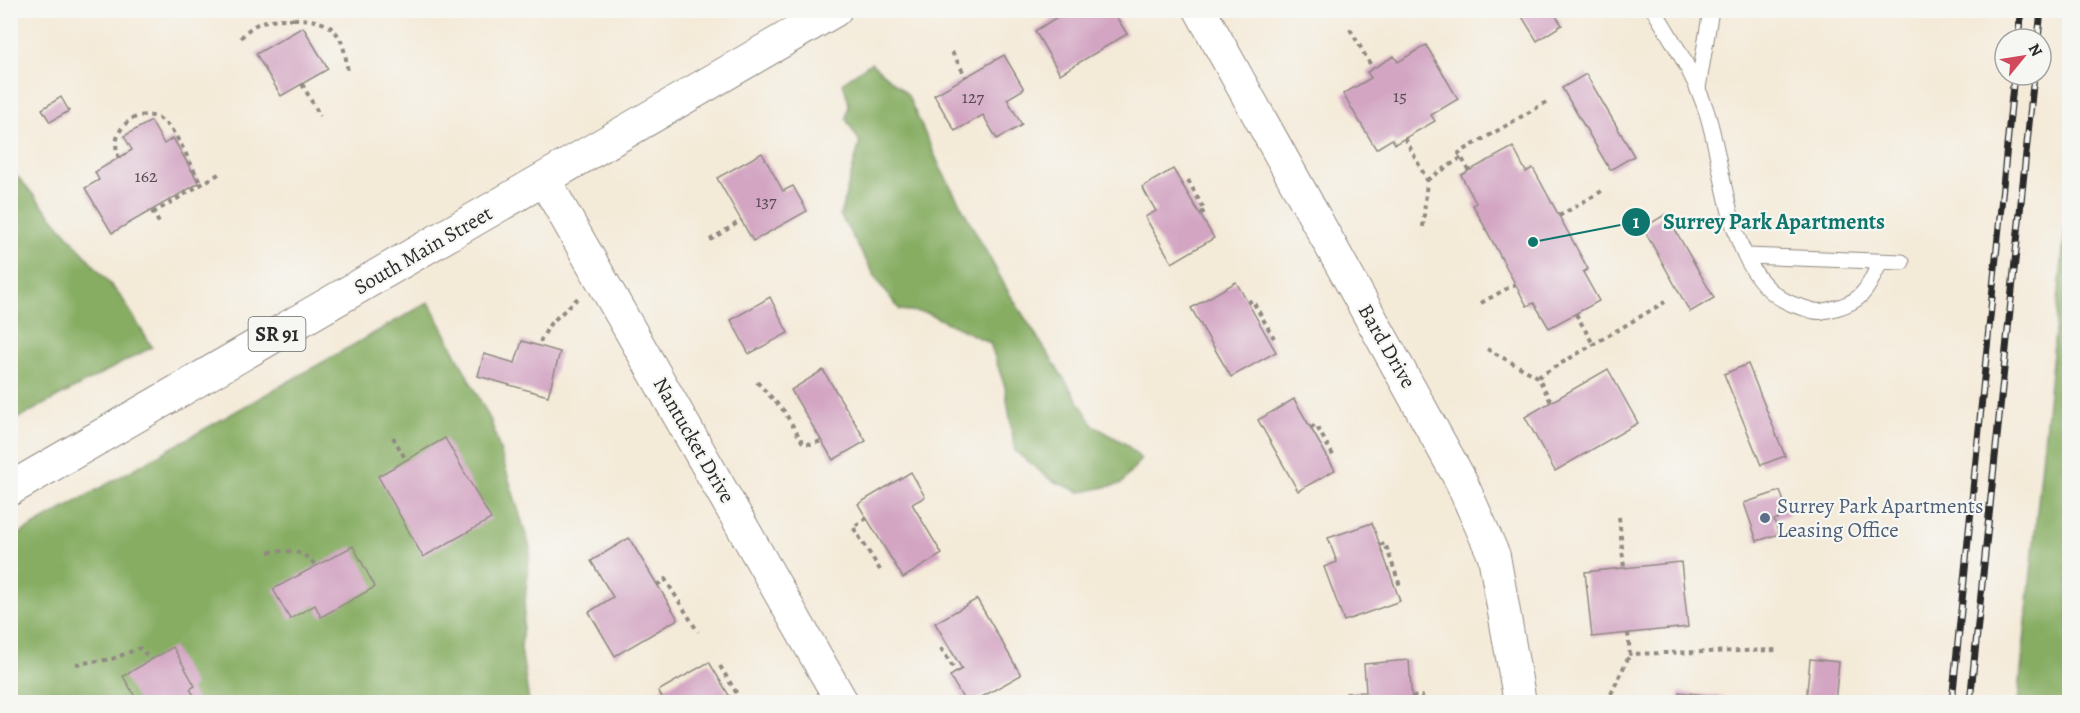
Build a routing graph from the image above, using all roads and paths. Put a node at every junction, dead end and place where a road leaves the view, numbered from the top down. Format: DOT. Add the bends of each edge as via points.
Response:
graph roads {
  1 [pos="297,10"];
  2 [pos="835,10"];
  3 [pos="1200,10"];
  4 [pos="1654,10"];
  5 [pos="1711,10"];
  6 [pos="294,19"];
  7 [pos="1350,29"];
  8 [pos="241,38"];
  9 [pos="952,52"];
  10 [pos="1373,69"];
  11 [pos="348,74"];
  12 [pos="966,77"];
  13 [pos="302,84"];
  14 [pos="1698,88"];
  15 [pos="1550,100"];
  16 [pos="320,116"];
  17 [pos="1405,138"];
  18 [pos="119,158"];
  19 [pos="1461,158"];
  20 [pos="1469,171"];
  21 [pos="222,172"];
  22 [pos="544,179"];
  23 [pos="1188,180"];
  24 [pos="1427,180"];
  25 [pos="201,184"];
  26 [pos="1602,191"];
  27 [pos="1200,214"];
  28 [pos="1559,216"];
  29 [pos="742,220"];
  30 [pos="161,226"];
  31 [pos="1423,227"];
  32 [pos="710,240"];
  33 [pos="1746,256"];
  34 [pos="1880,261"];
  35 [pos="1902,262"];
  36 [pos="603,280"];
  37 [pos="1515,284"];
  38 [pos="1665,302"];
  39 [pos="1248,303"];
  40 [pos="1481,303"];
  41 [pos="1576,314"];
  42 [pos="1274,338"];
  43 [pos="540,342"];
  44 [pos="1593,344"];
  45 [pos="1487,349"];
  46 [pos="1538,377"];
  47 [pos="757,382"];
  48 [pos="1551,402"];
  49 [pos="1311,428"];
  50 [pos="393,437"];
  51 [pos="822,441"];
  52 [pos="1334,457"];
  53 [pos="406,460"];
  54 [pos="10,489"];
  55 [pos="1619,517"];
  56 [pos="867,518"];
  57 [pos="1380,545"];
  58 [pos="269,552"];
  59 [pos="316,566"];
  60 [pos="1624,568"];
  61 [pos="882,573"];
  62 [pos="657,585"];
  63 [pos="1400,586"];
  64 [pos="698,632"];
  65 [pos="1628,633"];
  66 [pos="942,648"];
  67 [pos="1778,651"];
  68 [pos="1630,654"];
  69 [pos="151,660"];
  70 [pos="76,664"];
  71 [pos="720,666"];
  72 [pos="956,672"];
  73 [pos="1611,694"];
  74 [pos="1412,697"];
  75 [pos="742,702"];
  76 [pos="842,702"];
  77 [pos="1423,702"];
  78 [pos="1520,702"];
  1 -- 6 [label="path"];
  2 -- 22 [label="main road, South Main Street / SR 91"];
  3 -- 78 [label="street, Bard Drive" via="1460,478 1494,556"];
  4 -- 14 [label="lane"];
  5 -- 14 [label="lane"];
  6 -- 8 [label="path" via="259,22"];
  6 -- 11 [label="path" via="323,22 337,32 346,48"];
  7 -- 10 [label="path"];
  9 -- 12 [label="path"];
  13 -- 16 [label="path"];
  14 -- 33 [label="lane" via="1715,143 1732,224"];
  15 -- 19 [label="path" via="1459,153"];
  17 -- 24 [label="path"];
  18 -- 25 [label="path" via="115,147 121,127 129,120 152,117 170,129"];
  19 -- 20 [label="path"];
  19 -- 24 [label="path"];
  21 -- 25 [label="path"];
  22 -- 36 [label="street, Nantucket Drive"];
  22 -- 54 [label="main road, South Main Street / SR 91"];
  23 -- 27 [label="path" via="1205,211"];
  24 -- 31 [label="path"];
  25 -- 30 [label="path" via="152,212"];
  26 -- 28 [label="path"];
  29 -- 32 [label="path"];
  33 -- 34 [label="lane"];
  33 -- 34 [label="lane" via="1762,282 1789,304 1819,312 1851,305 1867,291"];
  34 -- 35 [label="lane"];
  36 -- 43 [label="path" via="572,302 550,324"];
  36 -- 76 [label="street, Nantucket Drive"];
  37 -- 40 [label="path"];
  38 -- 44 [label="path"];
  39 -- 42 [label="path" via="1252,300"];
  41 -- 44 [label="path"];
  44 -- 46 [label="path"];
  45 -- 46 [label="path"];
  46 -- 48 [label="path"];
  47 -- 51 [label="path" via="784,411 803,443"];
  49 -- 52 [label="path" via="1316,425"];
  50 -- 53 [label="path"];
  55 -- 60 [label="path"];
  56 -- 61 [label="path" via="853,527"];
  57 -- 63 [label="path" via="1385,543"];
  58 -- 59 [label="path" via="302,552"];
  62 -- 64 [label="path" via="665,579"];
  65 -- 68 [label="path"];
  66 -- 72 [label="path"];
  67 -- 68 [label="path"];
  68 -- 73 [label="path"];
  69 -- 70 [label="path" via="140,648 105,661"];
  71 -- 75 [label="path"];
  74 -- 77 [label="path" via="1422,696"];
}
